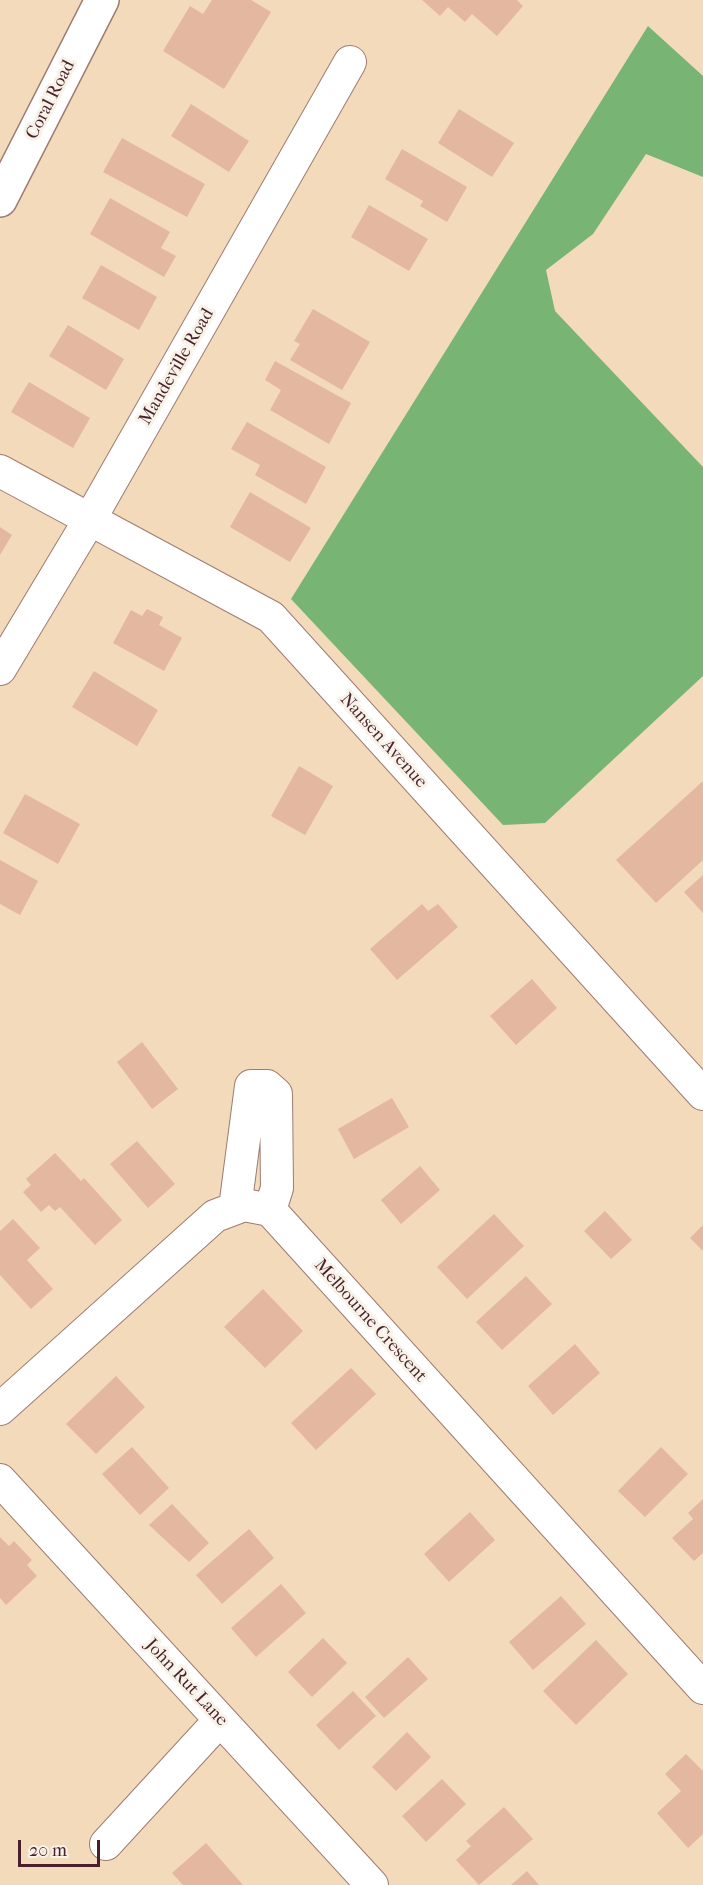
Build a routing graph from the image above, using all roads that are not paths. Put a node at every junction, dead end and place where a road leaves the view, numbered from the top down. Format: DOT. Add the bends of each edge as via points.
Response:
graph roads {
  1 [pos="102,0"];
  2 [pos="350,62"];
  3 [pos="0,200"];
  4 [pos="0,471"];
  5 [pos="90,519"];
  6 [pos="0,669"];
  7 [pos="703,1094"];
  8 [pos="235,1208"];
  9 [pos="270,1210"];
  10 [pos="0,1409"];
  11 [pos="0,1480"];
  12 [pos="703,1688"];
  13 [pos="220,1720"];
  14 [pos="106,1844"];
  15 [pos="372,1885"];
  1 -- 3 [label="main road, Coral Road"];
  2 -- 5 [label="street, Mandeville Road"];
  4 -- 5 [label="street, Nansen Avenue"];
  5 -- 6 [label="street, Mandeville Road"];
  5 -- 7 [label="street, Nansen Avenue" via="271,617"];
  8 -- 9 [label="street" via="244,1204"];
  8 -- 9 [label="street" via="251,1086 267,1086 276,1094 277,1188"];
  8 -- 10 [label="street" via="215,1216"];
  9 -- 12 [label="street, Melbourne Crescent"];
  11 -- 13 [label="street, John Rut Lane"];
  13 -- 14 [label="street"];
  13 -- 15 [label="street, John Rut Lane"];
}
